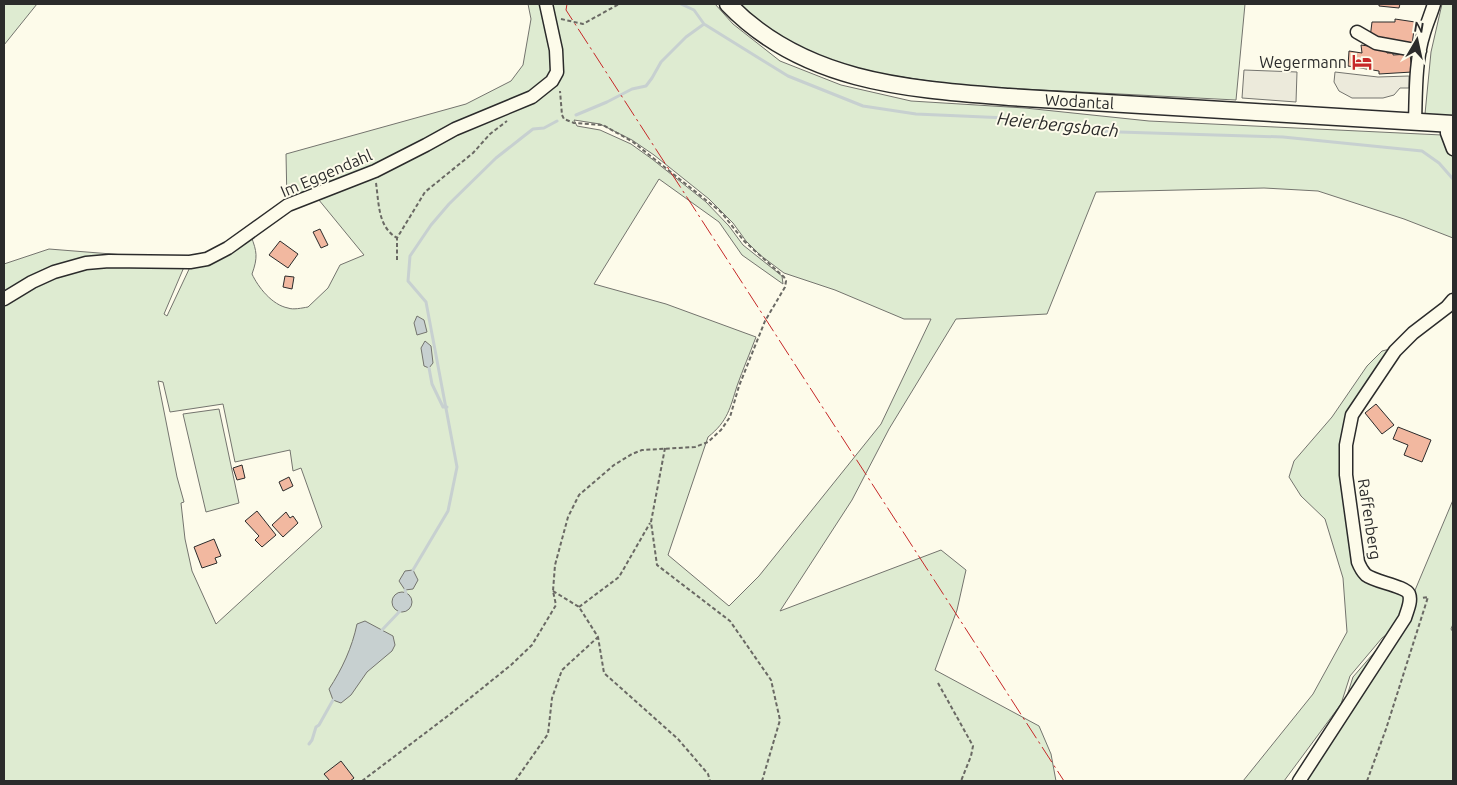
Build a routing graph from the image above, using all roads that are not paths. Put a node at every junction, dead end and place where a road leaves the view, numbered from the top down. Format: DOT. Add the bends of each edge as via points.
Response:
graph roads {
  1 [pos="728,4"];
  2 [pos="1434,4"];
  3 [pos="547,10"];
  4 [pos="1357,32"];
  5 [pos="1420,51"];
  6 [pos="1416,122"];
  7 [pos="1450,124"];
  8 [pos="1453,149"];
  9 [pos="4,299"];
  10 [pos="1453,300"];
  11 [pos="1299,781"];
  1 -- 6 [label="main road, Wodantal" via="754,27 790,51 839,72 891,85 1009,97"];
  2 -- 5 [label="street"];
  3 -- 9 [label="street, Im Eggendahl" via="556,50 557,72 552,81 532,97 455,129 374,171 288,205 207,259 190,262 109,261 71,266 32,282"];
  4 -- 5 [label="street" via="1376,43"];
  5 -- 6 [label="street"];
  6 -- 7 [label="main road, Wodantal"];
  7 -- 8 [label="street" via="1447,133"];
  10 -- 11 [label="street, Raffenberg" via="1395,351 1352,415 1346,445 1346,475 1358,562 1368,577 1404,589 1410,600 1405,618"];
}
